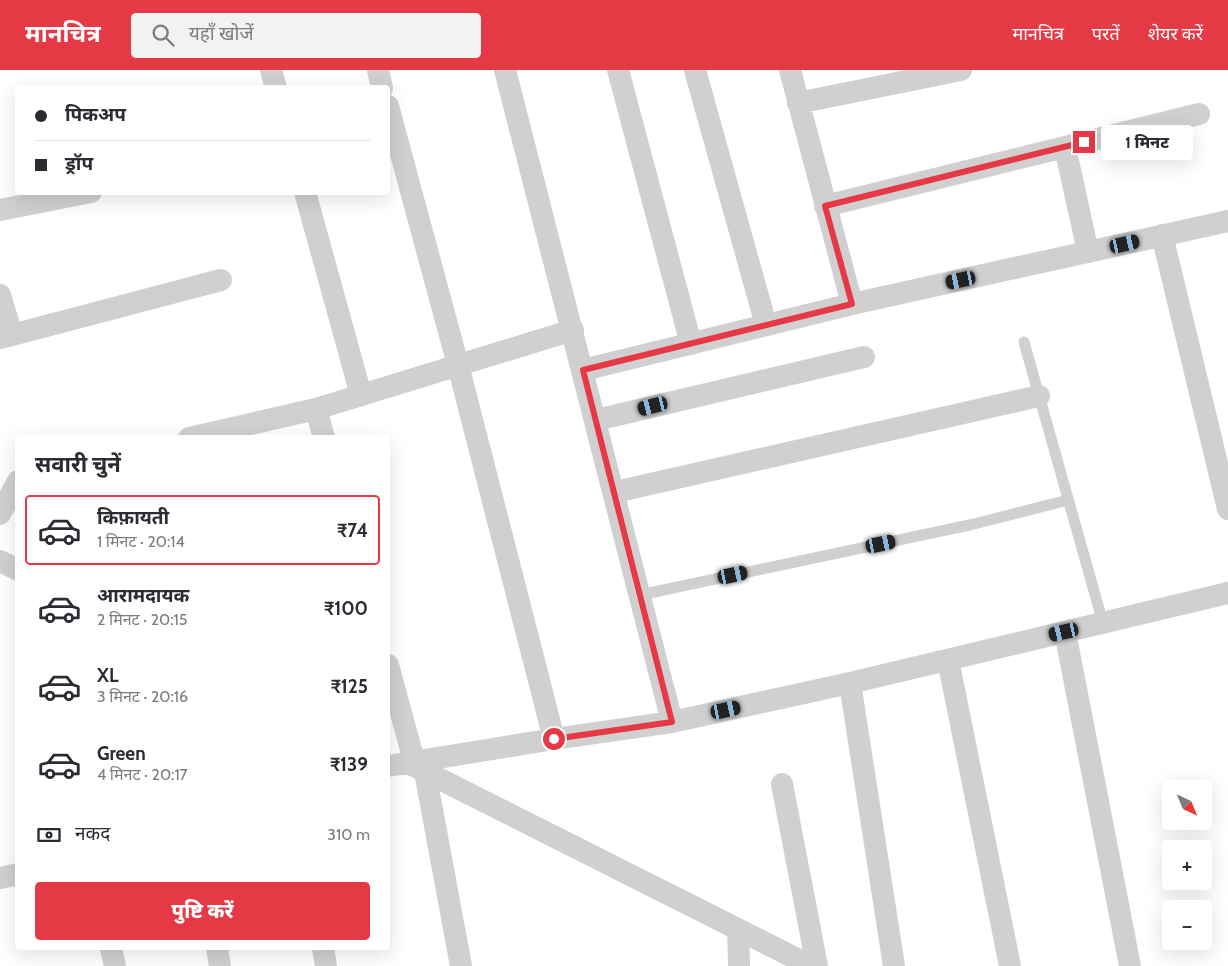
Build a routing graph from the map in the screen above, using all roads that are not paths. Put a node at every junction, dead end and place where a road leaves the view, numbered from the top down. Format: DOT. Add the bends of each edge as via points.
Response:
graph roads {
  1 [pos="272,70"];
  2 [pos="378,70"];
  3 [pos="505,70"];
  4 [pos="618,70"];
  5 [pos="695,70"];
  6 [pos="790,70"];
  7 [pos="961,70"];
  8 [pos="275,85"];
  9 [pos="381,85"];
  10 [pos="798,103"];
  11 [pos="390,113"];
  12 [pos="1199,114"];
  13 [pos="1065,147"];
  14 [pos="76,195"];
  15 [pos="306,195"];
  16 [pos="825,206"];
  17 [pos="0,210"];
  18 [pos="1228,221"];
  19 [pos="1162,235"];
  20 [pos="1088,252"];
  21 [pos="221,280"];
  22 [pos="0,295"];
  23 [pos="852,304"];
  24 [pos="766,325"];
  25 [pos="573,330"];
  26 [pos="6,337"];
  27 [pos="1024,342"];
  28 [pos="691,344"];
  29 [pos="864,357"];
  30 [pos="458,365"];
  31 [pos="583,370"];
  32 [pos="361,394"];
  33 [pos="1039,396"];
  34 [pos="316,409"];
  35 [pos="596,420"];
  36 [pos="202,435"];
  37 [pos="323,435"];
  38 [pos="15,486"];
  39 [pos="614,492"];
  40 [pos="1068,500"];
  41 [pos="1228,509"];
  42 [pos="0,514"];
  43 [pos="0,561"];
  44 [pos="15,568"];
  45 [pos="1228,593"];
  46 [pos="640,595"];
  47 [pos="1103,623"];
  48 [pos="1064,632"];
  49 [pos="948,660"];
  50 [pos="390,679"];
  51 [pos="850,683"];
  52 [pos="672,722"];
  53 [pos="554,739"];
  54 [pos="402,765"];
  55 [pos="782,784"];
  56 [pos="15,875"];
  57 [pos="0,878"];
  58 [pos="738,929"];
  59 [pos="111,950"];
  60 [pos="217,950"];
  61 [pos="323,950"];
  62 [pos="115,966"];
  63 [pos="220,966"];
  64 [pos="326,966"];
  65 [pos="461,966"];
  66 [pos="739,966"];
  67 [pos="811,966"];
  68 [pos="817,966"];
  69 [pos="894,966"];
  70 [pos="1010,966"];
  71 [pos="1130,966"];
  1 -- 8 [label="street"];
  2 -- 9 [label="street"];
  3 -- 25 [label="street"];
  4 -- 28 [label="street"];
  5 -- 24 [label="street"];
  6 -- 10 [label="street"];
  7 -- 10 [label="street"];
  10 -- 16 [label="street"];
  11 -- 30 [label="street"];
  12 -- 13 [label="street"];
  13 -- 16 [label="street"];
  13 -- 20 [label="street"];
  14 -- 17 [label="street"];
  15 -- 32 [label="street"];
  16 -- 23 [label="street"];
  18 -- 19 [label="street"];
  19 -- 20 [label="street"];
  19 -- 41 [label="street"];
  20 -- 23 [label="street"];
  21 -- 26 [label="street"];
  22 -- 26 [label="street"];
  23 -- 24 [label="street"];
  24 -- 28 [label="street"];
  25 -- 30 [label="street"];
  25 -- 31 [label="street"];
  27 -- 33 [label="lane"];
  28 -- 31 [label="street"];
  29 -- 35 [label="street"];
  30 -- 32 [label="street"];
  30 -- 53 [label="street"];
  31 -- 35 [label="street"];
  32 -- 34 [label="street"];
  33 -- 39 [label="street"];
  33 -- 40 [label="lane"];
  34 -- 36 [label="street"];
  34 -- 37 [label="street"];
  35 -- 39 [label="street"];
  38 -- 42 [label="street"];
  39 -- 46 [label="street"];
  40 -- 46 [label="lane" via="974,524"];
  40 -- 47 [label="lane"];
  43 -- 44 [label="street"];
  45 -- 47 [label="street"];
  46 -- 52 [label="street"];
  47 -- 48 [label="street"];
  48 -- 49 [label="street"];
  48 -- 71 [label="street"];
  49 -- 51 [label="street"];
  49 -- 70 [label="street"];
  50 -- 54 [label="street"];
  51 -- 52 [label="street"];
  51 -- 69 [label="street"];
  52 -- 53 [label="street"];
  53 -- 54 [label="street"];
  54 -- 58 [label="street"];
  54 -- 65 [label="street"];
  55 -- 68 [label="street"];
  56 -- 57 [label="street"];
  58 -- 66 [label="street"];
  58 -- 67 [label="street"];
  59 -- 62 [label="street"];
  60 -- 63 [label="street"];
  61 -- 64 [label="street"];
}
